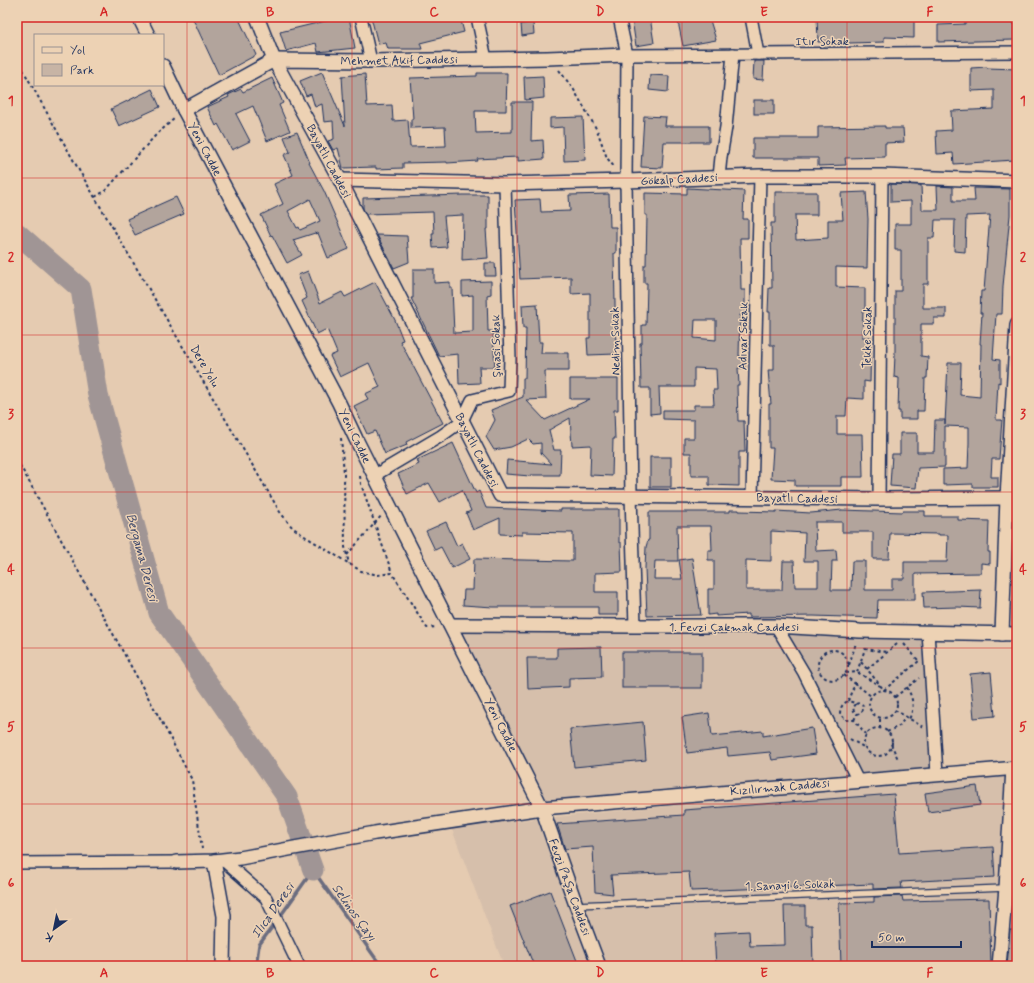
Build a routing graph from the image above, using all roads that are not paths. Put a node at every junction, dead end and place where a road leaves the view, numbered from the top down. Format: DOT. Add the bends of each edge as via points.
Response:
graph roads {
  1 [pos="139,17"];
  2 [pos="256,17"];
  3 [pos="361,17"];
  4 [pos="477,17"];
  5 [pos="620,17"];
  6 [pos="751,17"];
  7 [pos="148,34"];
  8 [pos="1017,52"];
  9 [pos="733,54"];
  10 [pos="758,54"];
  11 [pos="627,56"];
  12 [pos="486,59"];
  13 [pos="274,60"];
  14 [pos="371,61"];
  15 [pos="164,68"];
  16 [pos="184,110"];
  17 [pos="760,176"];
  18 [pos="882,176"];
  19 [pos="719,177"];
  20 [pos="340,180"];
  21 [pos="626,181"];
  22 [pos="1017,181"];
  23 [pos="505,184"];
  24 [pos="1017,326"];
  25 [pos="462,422"];
  26 [pos="1013,468"];
  27 [pos="374,475"];
  28 [pos="631,495"];
  29 [pos="752,497"];
  30 [pos="1007,498"];
  31 [pos="879,499"];
  32 [pos="450,625"];
  33 [pos="635,626"];
  34 [pos="776,626"];
  35 [pos="928,632"];
  36 [pos="1002,634"];
  37 [pos="1017,634"];
  38 [pos="1015,768"];
  39 [pos="937,774"];
  40 [pos="858,780"];
  41 [pos="542,808"];
  42 [pos="214,861"];
  43 [pos="176,862"];
  44 [pos="17,863"];
  45 [pos="1006,888"];
  46 [pos="576,905"];
  47 [pos="223,966"];
  48 [pos="299,966"];
  49 [pos="599,966"];
  50 [pos="999,966"];
  1 -- 7 [label="street"];
  2 -- 13 [label="street, Bayatlı Caddesi"];
  3 -- 14 [label="street"];
  4 -- 12 [label="street"];
  5 -- 11 [label="street, Nedim Sokak"];
  6 -- 10 [label="street"];
  8 -- 10 [label="street, Itır Sokak"];
  9 -- 10 [label="street, Itır Sokak"];
  9 -- 11 [label="street, Itır Sokak"];
  9 -- 19 [label="street"];
  11 -- 12 [label="street, Mehmet Akif Caddesi"];
  11 -- 21 [label="street, Nedim Sokak"];
  12 -- 14 [label="street, Mehmet Akif Caddesi"];
  13 -- 14 [label="street, Mehmet Akif Caddesi"];
  13 -- 16 [label="street, Mehmet Akif Caddesi"];
  13 -- 20 [label="street, Bayatlı Caddesi"];
  15 -- 16 [label="street, Yeni Cadde"];
  16 -- 27 [label="street, Yeni Cadde" via="339,403"];
  17 -- 18 [label="street, Gökalp Caddesi"];
  17 -- 19 [label="street, Gökalp Caddesi"];
  17 -- 29 [label="street, Adıvar Sokak"];
  18 -- 22 [label="street, Gökalp Caddesi"];
  18 -- 31 [label="street, Tekke Sokak"];
  19 -- 21 [label="street, Gökalp Caddesi"];
  20 -- 23 [label="street, Gökalp Caddesi"];
  20 -- 25 [label="street, Bayatlı Caddesi"];
  21 -- 23 [label="street, Gökalp Caddesi"];
  21 -- 28 [label="street, Nedim Sokak"];
  23 -- 25 [label="street, Şinasi Sokak" via="509,391 472,400"];
  24 -- 26 [label="street"];
  25 -- 27 [label="street"];
  25 -- 28 [label="street, Bayatlı Caddesi" via="500,495"];
  26 -- 30 [label="street"];
  27 -- 32 [label="street, Yeni Cadde"];
  28 -- 29 [label="street, Bayatlı Caddesi"];
  28 -- 33 [label="street, Nedim Sokak"];
  29 -- 31 [label="street, Bayatlı Caddesi"];
  30 -- 31 [label="street, Bayatlı Caddesi"];
  30 -- 36 [label="street"];
  32 -- 33 [label="street, 1. Fevzi Çakmak Caddesi"];
  32 -- 41 [label="street, Yeni Cadde"];
  33 -- 34 [label="street, 1. Fevzi Çakmak Caddesi"];
  34 -- 35 [label="street, 1. Fevzi Çakmak Caddesi"];
  34 -- 40 [label="street" via="804,673"];
  35 -- 36 [label="street, 1. Fevzi Çakmak Caddesi"];
  35 -- 39 [label="street" via="927,664"];
  36 -- 37 [label="street, 1. Fevzi Çakmak Caddesi"];
  38 -- 39 [label="street, Kızılırmak Caddesi"];
  38 -- 45 [label="street"];
  39 -- 40 [label="street, Kızılırmak Caddesi"];
  40 -- 41 [label="street, Kızılırmak Caddesi"];
  41 -- 42 [label="street, Kızılırmak Caddesi"];
  41 -- 46 [label="street, Fevzi Paşa Caddesi"];
  42 -- 43 [label="street, Kızılırmak Caddesi"];
  42 -- 47 [label="street" via="224,916"];
  42 -- 48 [label="street" via="266,898"];
  43 -- 44 [label="street"];
  45 -- 46 [label="lane, 1. Sanayi 6. Sokak"];
  45 -- 50 [label="street"];
  46 -- 49 [label="street, Fevzi Paşa Caddesi"];
}
